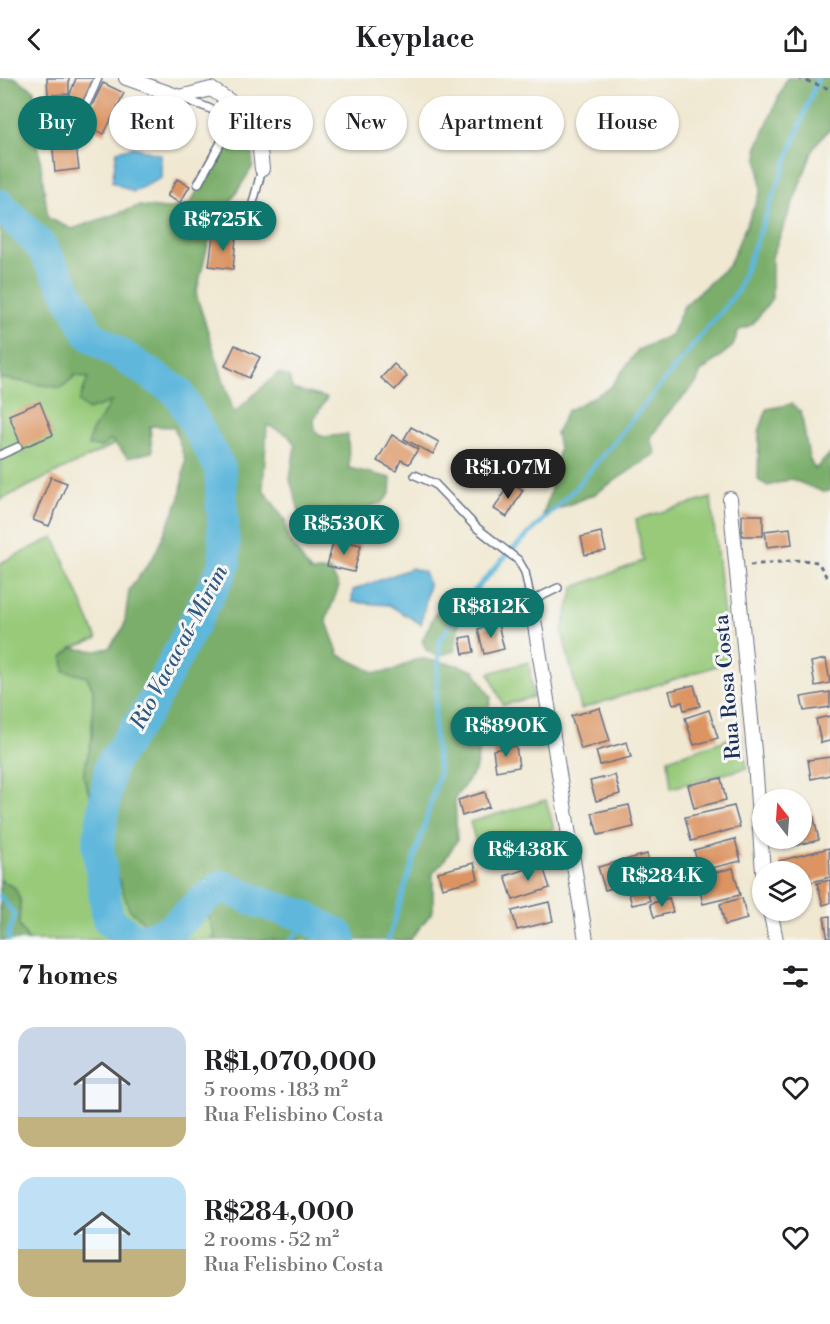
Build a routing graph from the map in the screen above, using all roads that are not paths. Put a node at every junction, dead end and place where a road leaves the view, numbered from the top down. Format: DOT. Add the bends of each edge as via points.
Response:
graph roads {
  1 [pos="98,78"];
  2 [pos="126,78"];
  3 [pos="91,96"];
  4 [pos="177,96"];
  5 [pos="184,96"];
  6 [pos="196,104"];
  7 [pos="262,169"];
  8 [pos="198,184"];
  9 [pos="250,214"];
  10 [pos="18,447"];
  11 [pos="0,455"];
  12 [pos="415,475"];
  13 [pos="730,499"];
  14 [pos="558,588"];
  15 [pos="531,601"];
  16 [pos="762,861"];
  17 [pos="772,921"];
  18 [pos="586,940"];
  19 [pos="776,940"];
  1 -- 3 [label="lane"];
  2 -- 4 [label="street"];
  5 -- 7 [label="street" via="211,89 242,109 258,131"];
  6 -- 8 [label="lane" via="222,115 228,128"];
  7 -- 9 [label="lane"];
  10 -- 11 [label="lane"];
  12 -- 15 [label="lane" via="435,484 477,528 518,560 525,572"];
  13 -- 16 [label="street, Rua Rosa Costa"];
  14 -- 15 [label="lane"];
  15 -- 18 [label="street"];
  17 -- 19 [label="street"];
}
